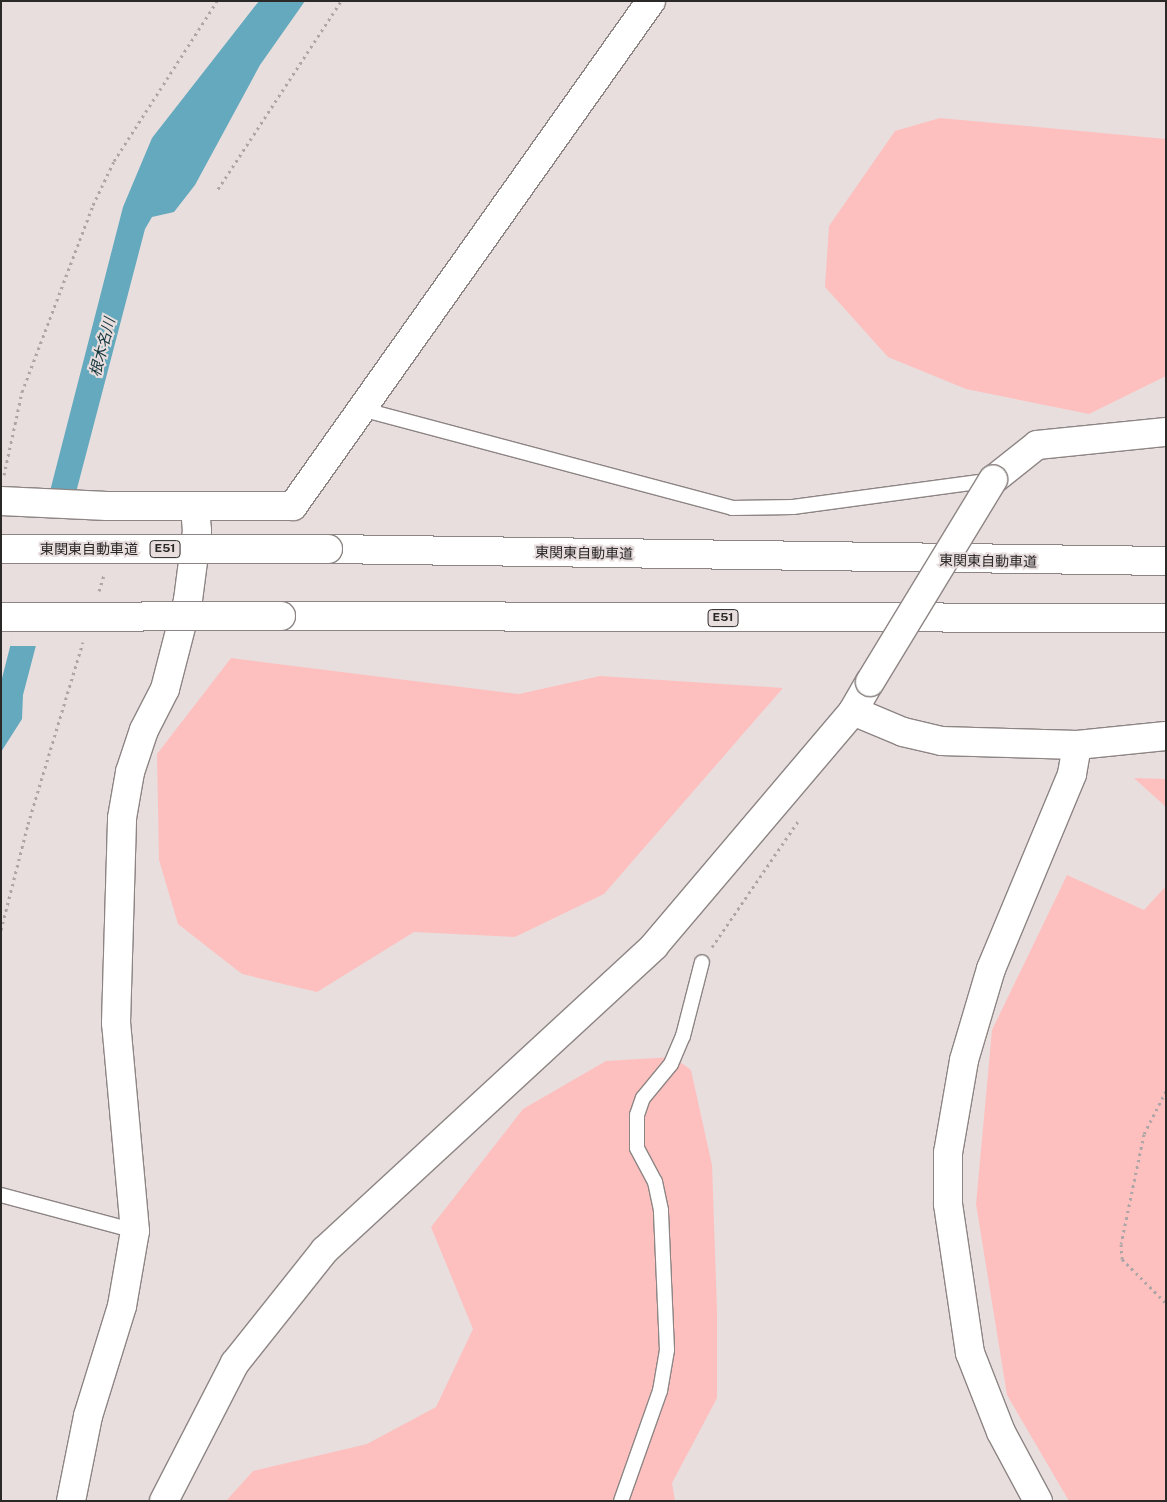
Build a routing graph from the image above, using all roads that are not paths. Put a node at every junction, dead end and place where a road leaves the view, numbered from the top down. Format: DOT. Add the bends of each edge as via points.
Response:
graph roads {
  1 [pos="652,1"];
  2 [pos="361,410"];
  3 [pos="1166,432"];
  4 [pos="993,480"];
  5 [pos="6,495"];
  6 [pos="195,506"];
  7 [pos="1,549"];
  8 [pos="1166,561"];
  9 [pos="1,617"];
  10 [pos="1166,618"];
  11 [pos="853,711"];
  12 [pos="1166,736"];
  13 [pos="1077,745"];
  14 [pos="702,962"];
  15 [pos="1,1195"];
  16 [pos="135,1232"];
  17 [pos="71,1501"];
  18 [pos="164,1501"];
  19 [pos="621,1501"];
  20 [pos="1038,1501"];
  1 -- 2 [label="main road"];
  2 -- 4 [label="lane" via="732,508 793,507"];
  2 -- 6 [label="main road" via="293,506"];
  3 -- 4 [label="main road" via="1037,445"];
  4 -- 11 [label="main road, bridge"];
  5 -- 6 [label="main road" via="107,506"];
  6 -- 16 [label="main road" via="197,531 188,600 165,689 144,730 130,772 122,818 116,1023"];
  7 -- 8 [label="main road, 東関東自動車道 / E51, bridge" via="328,549"];
  9 -- 10 [label="main road, E51, bridge"];
  11 -- 13 [label="main road" via="884,726 941,741"];
  11 -- 18 [label="main road" via="654,946 325,1250 235,1362"];
  12 -- 13 [label="main road"];
  13 -- 20 [label="main road" via="1072,774 991,969 964,1060 948,1153 949,1214 970,1353 1001,1432"];
  14 -- 19 [label="lane" via="683,1036 671,1064 643,1098 637,1115 637,1148 655,1182 661,1210 666,1350 660,1391"];
  15 -- 16 [label="lane"];
  16 -- 17 [label="main road" via="122,1306 88,1416"];
}
